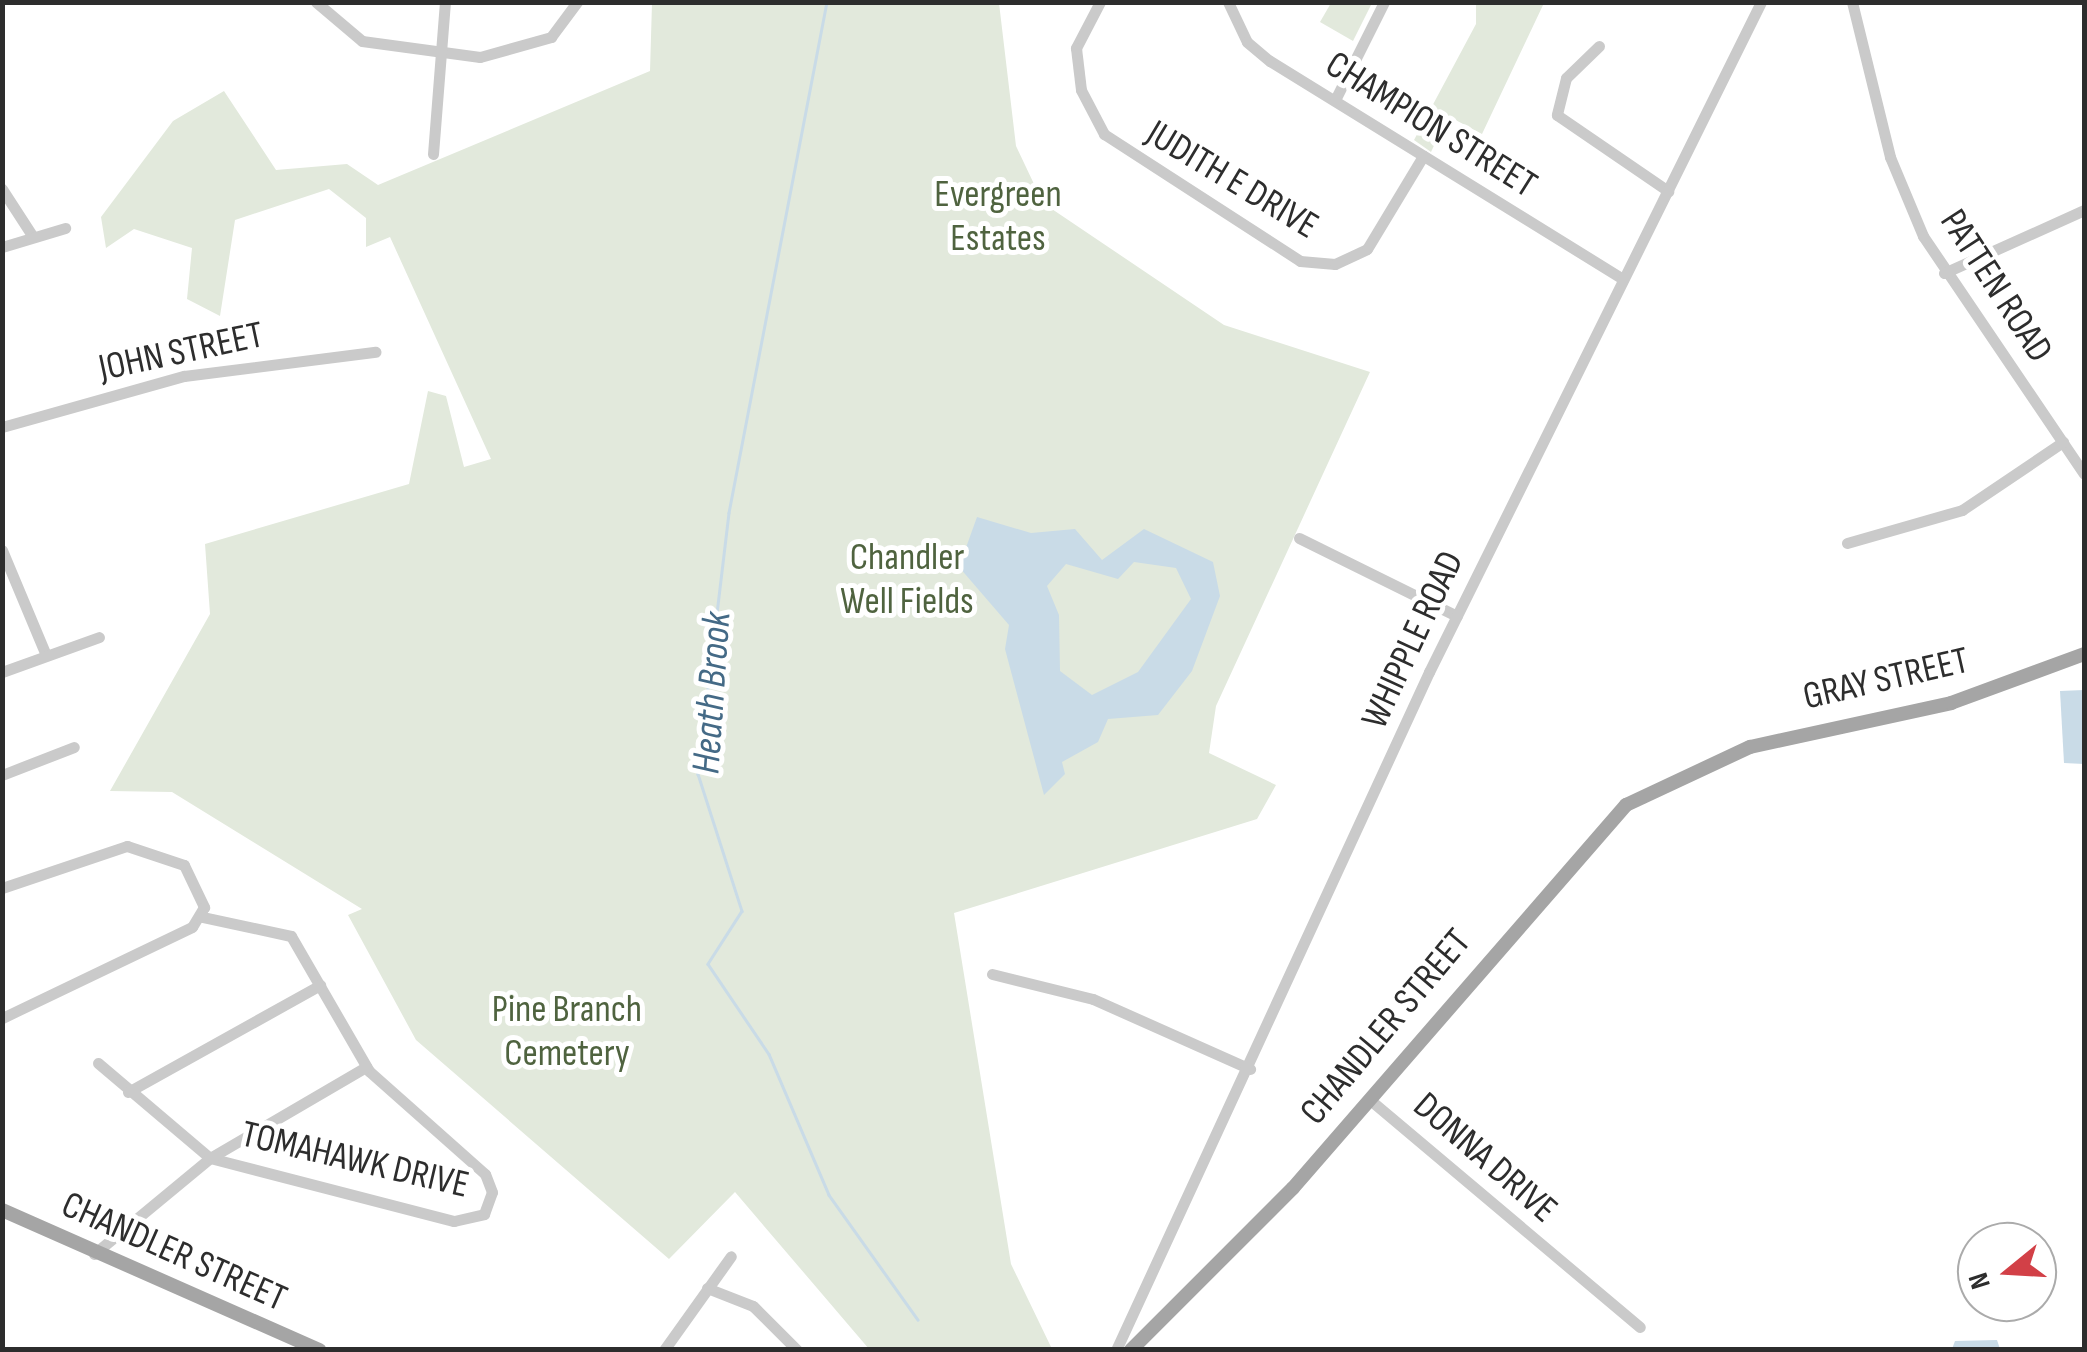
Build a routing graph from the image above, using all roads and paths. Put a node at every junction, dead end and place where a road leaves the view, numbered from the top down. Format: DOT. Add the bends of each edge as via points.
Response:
graph roads {
  1 [pos="316,2"];
  2 [pos="446,2"];
  3 [pos="577,2"];
  4 [pos="1100,2"];
  5 [pos="1228,2"];
  6 [pos="1384,2"];
  7 [pos="1761,2"];
  8 [pos="1852,2"];
  9 [pos="1599,46"];
  10 [pos="441,56"];
  11 [pos="1335,100"];
  12 [pos="433,154"];
  13 [pos="1423,156"];
  14 [pos="2,189"];
  15 [pos="1668,191"];
  16 [pos="2084,210"];
  17 [pos="64,228"];
  18 [pos="33,237"];
  19 [pos="2,247"];
  20 [pos="1944,272"];
  21 [pos="1623,280"];
  22 [pos="374,352"];
  23 [pos="2,426"];
  24 [pos="2063,442"];
  25 [pos="2084,474"];
  26 [pos="1299,538"];
  27 [pos="1847,543"];
  28 [pos="2,550"];
  29 [pos="1457,616"];
  30 [pos="98,636"];
  31 [pos="2084,654"];
  32 [pos="46,656"];
  33 [pos="2,672"];
  34 [pos="74,747"];
  35 [pos="1702,766"];
  36 [pos="2,775"];
  37 [pos="2,888"];
  38 [pos="202,917"];
  39 [pos="992,974"];
  40 [pos="320,985"];
  41 [pos="2,1018"];
  42 [pos="98,1063"];
  43 [pos="366,1067"];
  44 [pos="1250,1069"];
  45 [pos="128,1092"];
  46 [pos="1369,1099"];
  47 [pos="210,1158"];
  48 [pos="2,1210"];
  49 [pos="94,1254"];
  50 [pos="731,1256"];
  51 [pos="707,1288"];
  52 [pos="1136,1311"];
  53 [pos="1157,1326"];
  54 [pos="1640,1328"];
  55 [pos="320,1350"];
  56 [pos="664,1350"];
  57 [pos="796,1350"];
  58 [pos="1116,1350"];
  59 [pos="1132,1350"];
  1 -- 10 [label="street" via="362,41"];
  2 -- 10 [label="street"];
  3 -- 10 [label="street" via="551,37 494,55"];
  4 -- 13 [label="street, JUDITH E DRIVE" via="1076,48 1085,101 1104,134 1300,260 1335,264 1368,249"];
  5 -- 11 [label="street, CHAMPION STREET" via="1256,52"];
  6 -- 11 [label="street"];
  7 -- 15 [label="street, WHIPPLE ROAD"];
  8 -- 20 [label="street, PATTEN ROAD" via="1890,157"];
  9 -- 15 [label="street" via="1566,78 1557,116"];
  10 -- 12 [label="street"];
  11 -- 13 [label="street, CHAMPION STREET"];
  13 -- 21 [label="street, CHAMPION STREET"];
  14 -- 18 [label="street"];
  15 -- 21 [label="street, WHIPPLE ROAD"];
  16 -- 20 [label="street"];
  17 -- 18 [label="street"];
  18 -- 19 [label="street"];
  20 -- 24 [label="street, PATTEN ROAD"];
  21 -- 29 [label="street, WHIPPLE ROAD"];
  22 -- 23 [label="street, JOHN STREET" via="161,381"];
  24 -- 25 [label="street, PATTEN ROAD"];
  24 -- 27 [label="street" via="1962,510"];
  26 -- 29 [label="street"];
  28 -- 32 [label="street"];
  29 -- 44 [label="street, WHIPPLE ROAD"];
  30 -- 32 [label="street"];
  31 -- 35 [label="main road, GRAY STREET" via="1951,703 1805,730"];
  32 -- 33 [label="street"];
  34 -- 36 [label="street"];
  35 -- 46 [label="main road, CHANDLER STREET" via="1652,788 1593,835"];
  37 -- 38 [label="street" via="127,846 184,866 200,884"];
  38 -- 40 [label="street, TOMAHAWK DRIVE" via="285,932"];
  38 -- 41 [label="street"];
  39 -- 44 [label="street" via="1108,1004"];
  40 -- 43 [label="street, TOMAHAWK DRIVE"];
  40 -- 45 [label="street" via="158,1067"];
  42 -- 45 [label="street, TOMAHAWK DRIVE"];
  43 -- 47 [label="street"];
  43 -- 47 [label="street, TOMAHAWK DRIVE" via="484,1174 492,1192 482,1217 454,1221"];
  44 -- 52 [label="street, WHIPPLE ROAD"];
  45 -- 47 [label="street, TOMAHAWK DRIVE"];
  46 -- 53 [label="main road, CHANDLER STREET"];
  46 -- 54 [label="street, DONNA DRIVE"];
  47 -- 49 [label="street"];
  48 -- 49 [label="main road, CHANDLER STREET"];
  49 -- 55 [label="main road, CHANDLER STREET"];
  50 -- 51 [label="street"];
  51 -- 56 [label="street"];
  51 -- 57 [label="street" via="753,1306"];
  52 -- 53 [label="street"];
  52 -- 58 [label="street, WHIPPLE ROAD"];
  53 -- 59 [label="main road, CHANDLER STREET"];
}
